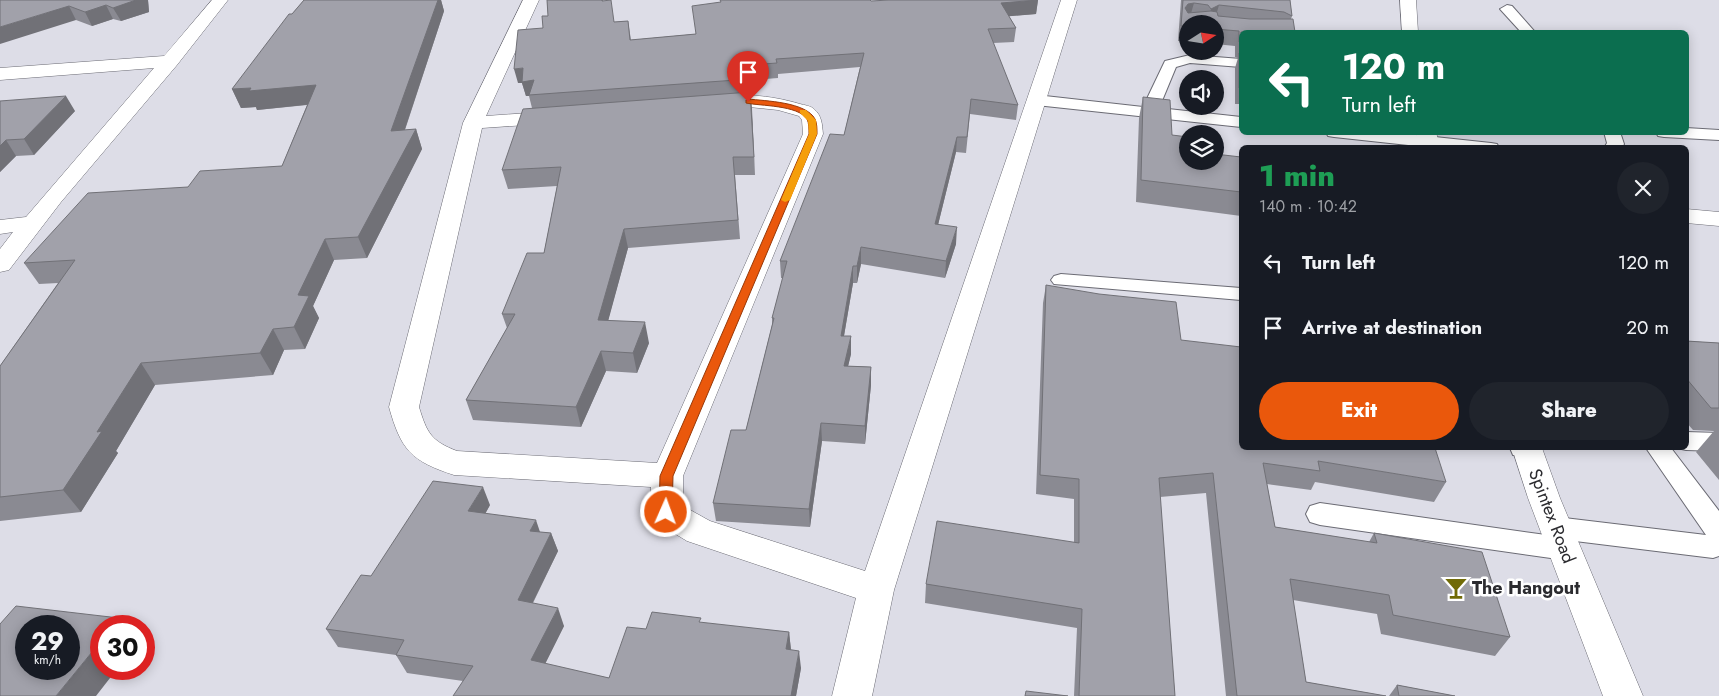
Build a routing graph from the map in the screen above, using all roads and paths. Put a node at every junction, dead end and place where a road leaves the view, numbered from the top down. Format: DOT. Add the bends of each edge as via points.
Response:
graph roads {
  1 [pos="220,0"];
  2 [pos="531,0"];
  3 [pos="1069,0"];
  4 [pos="1408,0"];
  5 [pos="1507,9"];
  6 [pos="1410,30"];
  7 [pos="1526,30"];
  8 [pos="170,61"];
  9 [pos="1239,63"];
  10 [pos="0,74"];
  11 [pos="1036,100"];
  12 [pos="690,106"];
  13 [pos="1148,112"];
  14 [pos="581,115"];
  15 [pos="1239,122"];
  16 [pos="473,123"];
  17 [pos="1689,133"];
  18 [pos="1365,135"];
  19 [pos="1719,135"];
  20 [pos="1428,141"];
  21 [pos="1464,145"];
  22 [pos="1689,216"];
  23 [pos="1719,219"];
  24 [pos="31,223"];
  25 [pos="0,227"];
  26 [pos="0,265"];
  27 [pos="1061,280"];
  28 [pos="1239,294"];
  29 [pos="1689,441"];
  30 [pos="1719,442"];
  31 [pos="1528,450"];
  32 [pos="1659,450"];
  33 [pos="667,476"];
  34 [pos="1320,514"];
  35 [pos="1719,532"];
  36 [pos="1561,539"];
  37 [pos="1719,543"];
  38 [pos="876,590"];
  39 [pos="852,696"];
  40 [pos="1623,696"];
  1 -- 8 [label="street"];
  2 -- 16 [label="street"];
  3 -- 11 [label="street"];
  4 -- 6 [label="street"];
  5 -- 7 [label="lane"];
  8 -- 10 [label="street"];
  8 -- 24 [label="street"];
  9 -- 13 [label="lane" via="1190,60 1170,64"];
  11 -- 13 [label="lane"];
  11 -- 38 [label="street"];
  12 -- 33 [label="street" via="748,102 780,104 806,112 812,120 813,134"];
  13 -- 15 [label="lane"];
  14 -- 16 [label="street"];
  16 -- 33 [label="street" via="404,406 412,437 428,453 454,463"];
  17 -- 19 [label="lane"];
  18 -- 20 [label="lane"];
  20 -- 21 [label="lane"];
  22 -- 23 [label="street"];
  24 -- 25 [label="street"];
  24 -- 26 [label="street"];
  27 -- 28 [label="lane"];
  29 -- 30 [label="lane"];
  31 -- 36 [label="street, Spintex Road"];
  32 -- 35 [label="lane"];
  33 -- 38 [label="street" via="666,512 698,531"];
  34 -- 36 [label="lane"];
  36 -- 37 [label="lane" via="1713,547"];
  36 -- 40 [label="street, Spintex Road"];
  38 -- 39 [label="street"];
}
